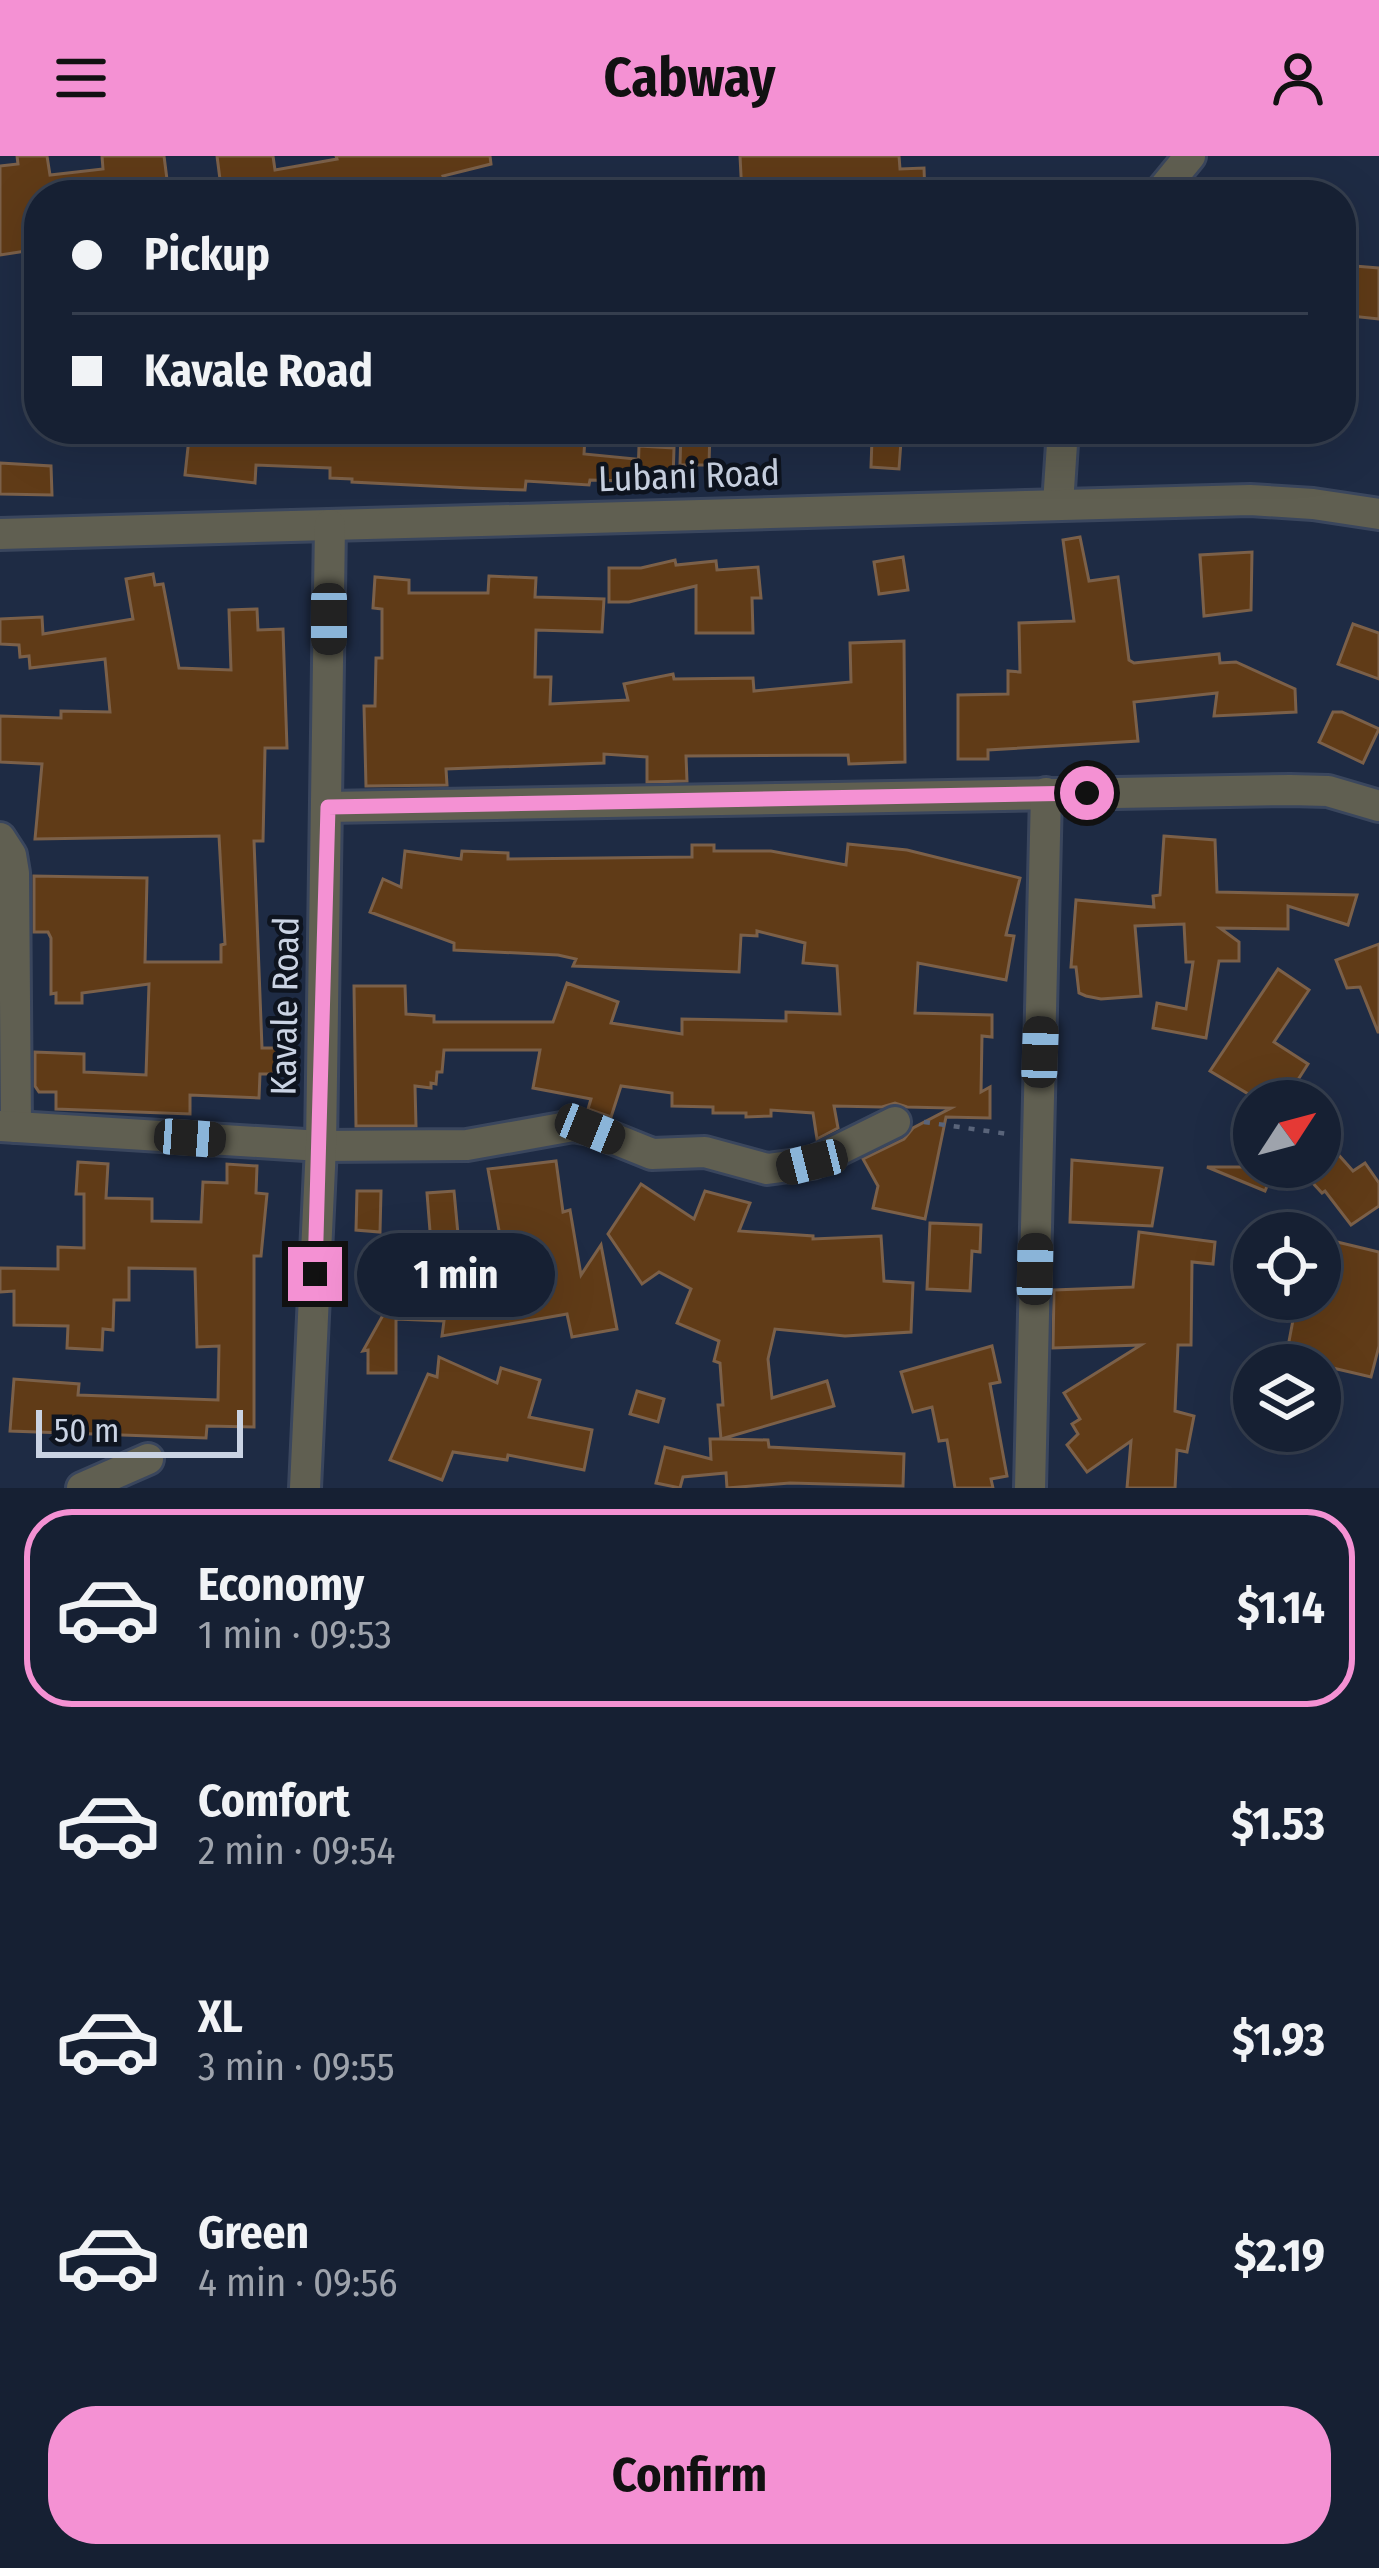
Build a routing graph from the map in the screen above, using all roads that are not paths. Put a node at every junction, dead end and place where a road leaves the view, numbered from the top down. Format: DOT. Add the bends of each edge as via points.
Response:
graph roads {
  1 [pos="1190,156"];
  2 [pos="1170,180"];
  3 [pos="1062,444"];
  4 [pos="1058,504"];
  5 [pos="1379,514"];
  6 [pos="330,525"];
  7 [pos="0,534"];
  8 [pos="1046,793"];
  9 [pos="1379,806"];
  10 [pos="328,807"];
  11 [pos="0,838"];
  12 [pos="895,1122"];
  13 [pos="8,1126"];
  14 [pos="321,1146"];
  15 [pos="148,1459"];
  16 [pos="82,1488"];
  17 [pos="305,1488"];
  18 [pos="1030,1488"];
  1 -- 2 [label="street"];
  3 -- 4 [label="street"];
  4 -- 5 [label="street, Lubani Road" via="1250,500"];
  4 -- 6 [label="street, Lubani Road"];
  6 -- 7 [label="street, Lubani Road"];
  6 -- 10 [label="street, Kavale Road"];
  8 -- 9 [label="street" via="1328,791"];
  8 -- 10 [label="street"];
  8 -- 18 [label="street"];
  10 -- 14 [label="street, Kavale Road"];
  11 -- 13 [label="street" via="14,873"];
  12 -- 14 [label="street" via="812,1162 767,1169 705,1152 652,1154 573,1126 467,1144"];
  13 -- 14 [label="street"];
  14 -- 17 [label="street, Kavale Road"];
  15 -- 16 [label="street"];
}
